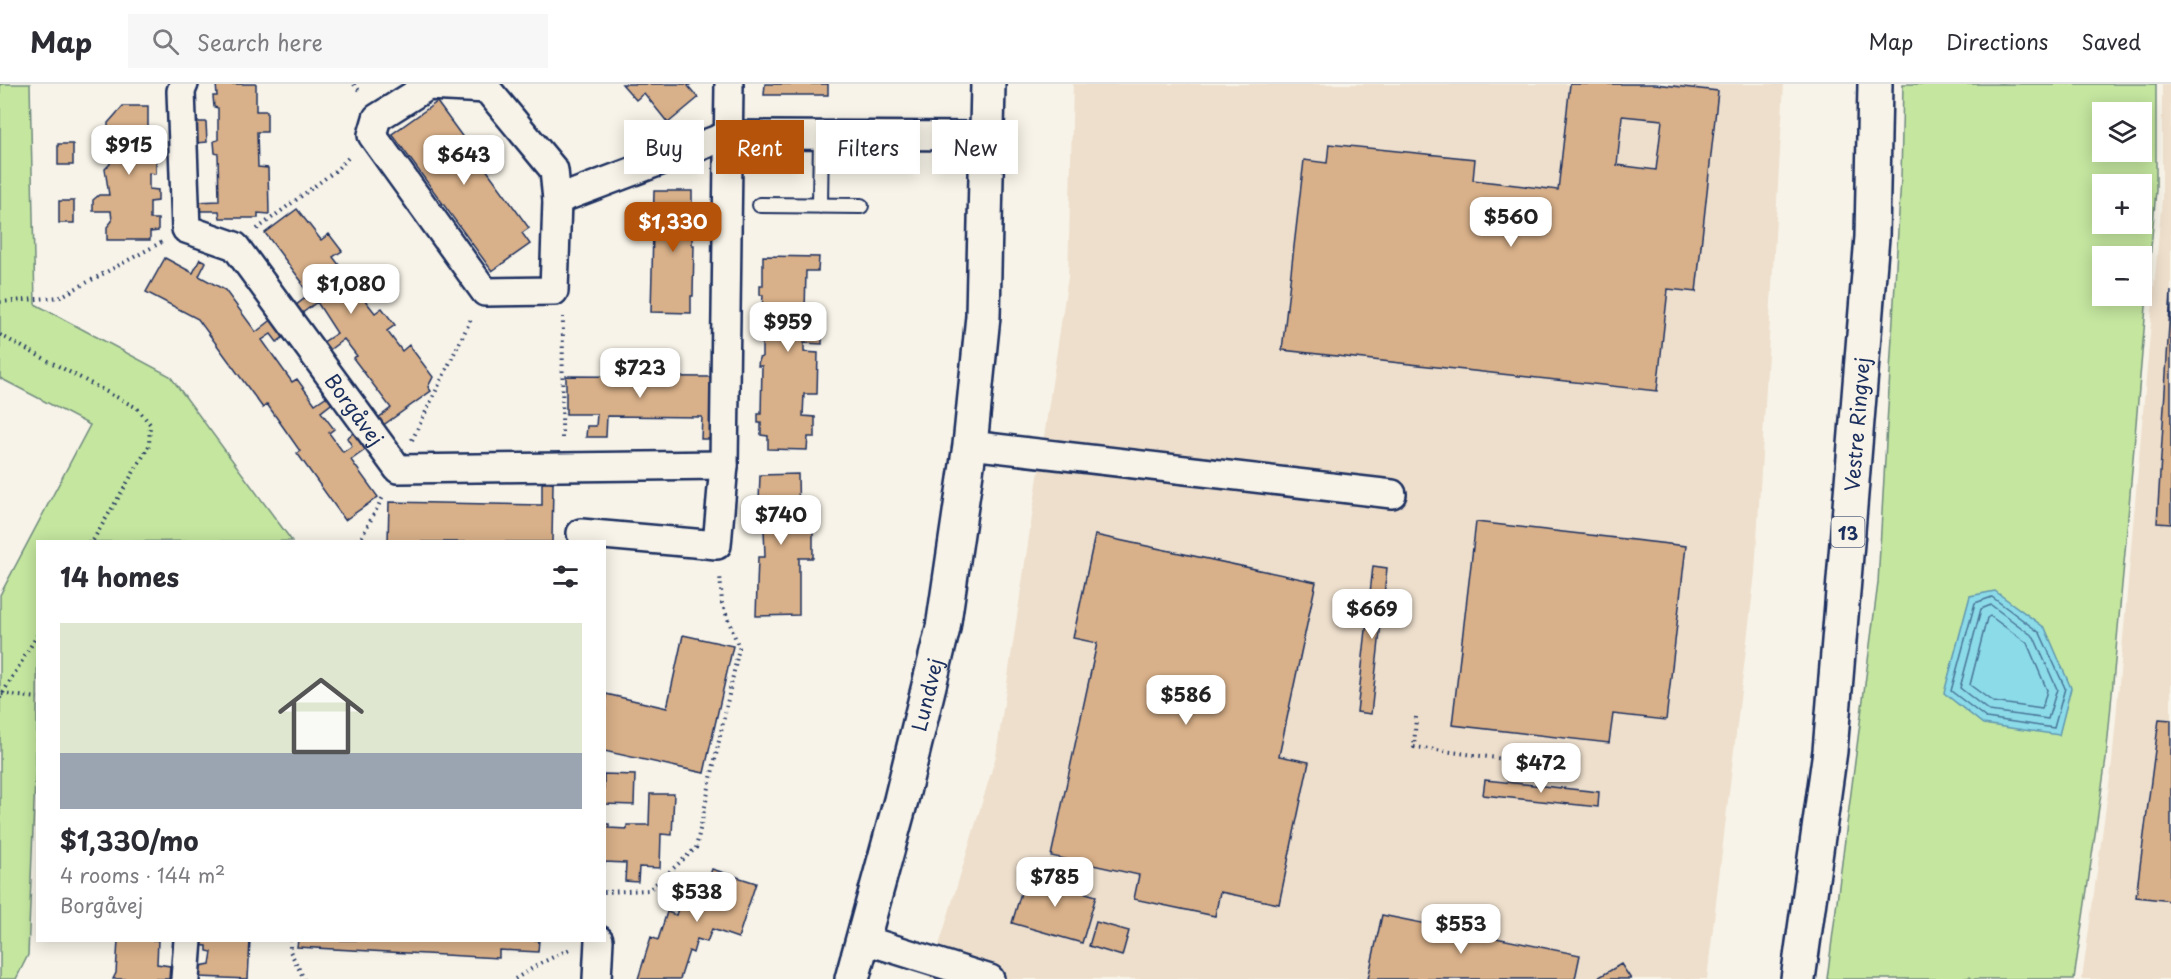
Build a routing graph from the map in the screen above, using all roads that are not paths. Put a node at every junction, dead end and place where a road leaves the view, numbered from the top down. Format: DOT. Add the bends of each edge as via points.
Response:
graph roads {
  1 [pos="184,84"];
  2 [pos="729,84"];
  3 [pos="988,84"];
  4 [pos="1875,84"];
  5 [pos="729,120"];
  6 [pos="988,120"];
  7 [pos="716,140"];
  8 [pos="728,174"];
  9 [pos="820,174"];
  10 [pos="987,174"];
  11 [pos="557,200"];
  12 [pos="760,205"];
  13 [pos="820,206"];
  14 [pos="861,206"];
  15 [pos="970,445"];
  16 [pos="724,465"];
  17 [pos="1392,494"];
  18 [pos="581,533"];
  19 [pos="865,940"];
  20 [pos="188,942"];
  21 [pos="588,943"];
  22 [pos="982,978"];
  23 [pos="186,979"];
  24 [pos="597,979"];
  25 [pos="852,979"];
  26 [pos="1798,979"];
  1 -- 16 [label="street, Borgåvej" via="181,91 186,230 235,246 398,469"];
  2 -- 5 [label="street"];
  3 -- 6 [label="street, Lundvej"];
  4 -- 26 [label="street, Vestre Ringvej / 13" via="1872,237 1832,727"];
  7 -- 11 [label="street"];
  8 -- 16 [label="street"];
  9 -- 13 [label="lane"];
  10 -- 15 [label="street, Lundvej" via="983,316"];
  11 -- 11 [label="street" via="554,291 485,292 372,135 377,118 428,86 487,89 554,170"];
  12 -- 13 [label="lane"];
  13 -- 14 [label="lane"];
  15 -- 17 [label="street"];
  15 -- 19 [label="street, Lundvej" via="943,628"];
  16 -- 18 [label="street" via="717,545"];
  19 -- 22 [label="street"];
  19 -- 25 [label="street, Lundvej"];
  20 -- 23 [label="street"];
  21 -- 24 [label="street"];
}
